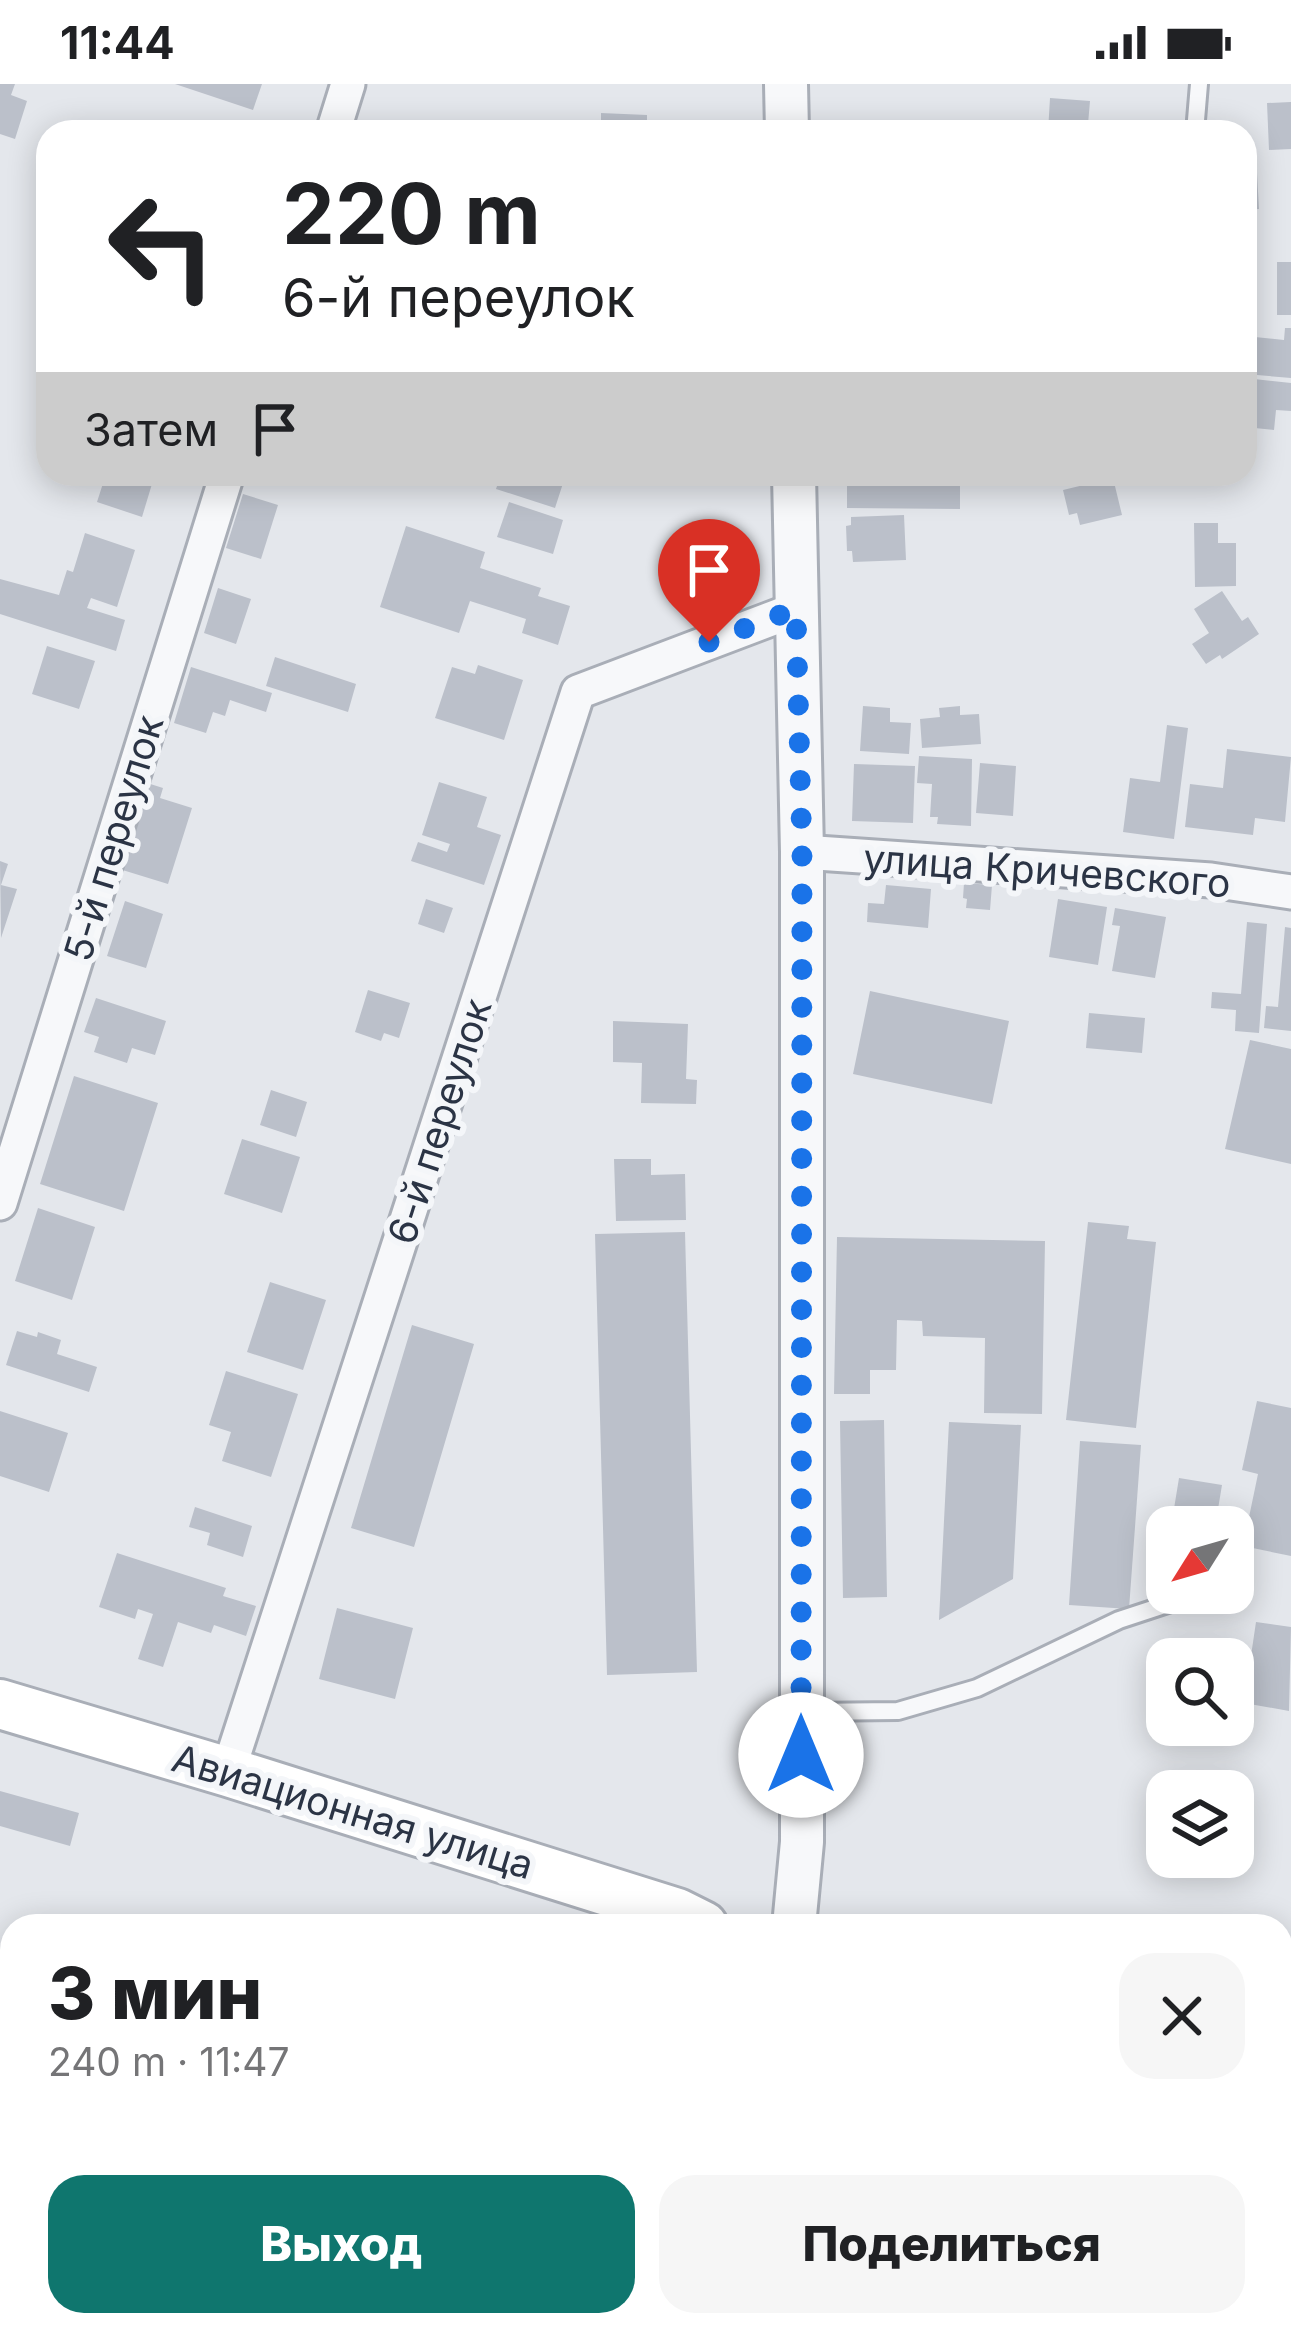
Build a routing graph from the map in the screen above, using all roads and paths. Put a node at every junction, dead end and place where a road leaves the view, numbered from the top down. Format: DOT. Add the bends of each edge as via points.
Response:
graph roads {
  1 [pos="348,84"];
  2 [pos="786,84"];
  3 [pos="1198,84"];
  4 [pos="337,120"];
  5 [pos="787,120"];
  6 [pos="1196,120"];
  7 [pos="223,486"];
  8 [pos="794,486"];
  9 [pos="796,609"];
  10 [pos="802,852"];
  11 [pos="1291,892"];
  12 [pos="0,1203"];
  13 [pos="1146,1611"];
  14 [pos="0,1704"];
  15 [pos="801,1712"];
  16 [pos="228,1772"];
  17 [pos="679,1914"];
  18 [pos="795,1914"];
  1 -- 4 [label="street"];
  2 -- 5 [label="street"];
  3 -- 6 [label="lane"];
  7 -- 12 [label="street, 5-й переулок"];
  8 -- 9 [label="street"];
  9 -- 10 [label="street"];
  9 -- 16 [label="street, 6-й переулок" via="578,692"];
  10 -- 11 [label="street, улица Кричевского"];
  10 -- 15 [label="street"];
  13 -- 15 [label="lane" via="977,1688 898,1712"];
  14 -- 16 [label="main road, Авиационная улица"];
  15 -- 18 [label="street"];
  16 -- 17 [label="main road, Авиационная улица"];
}
